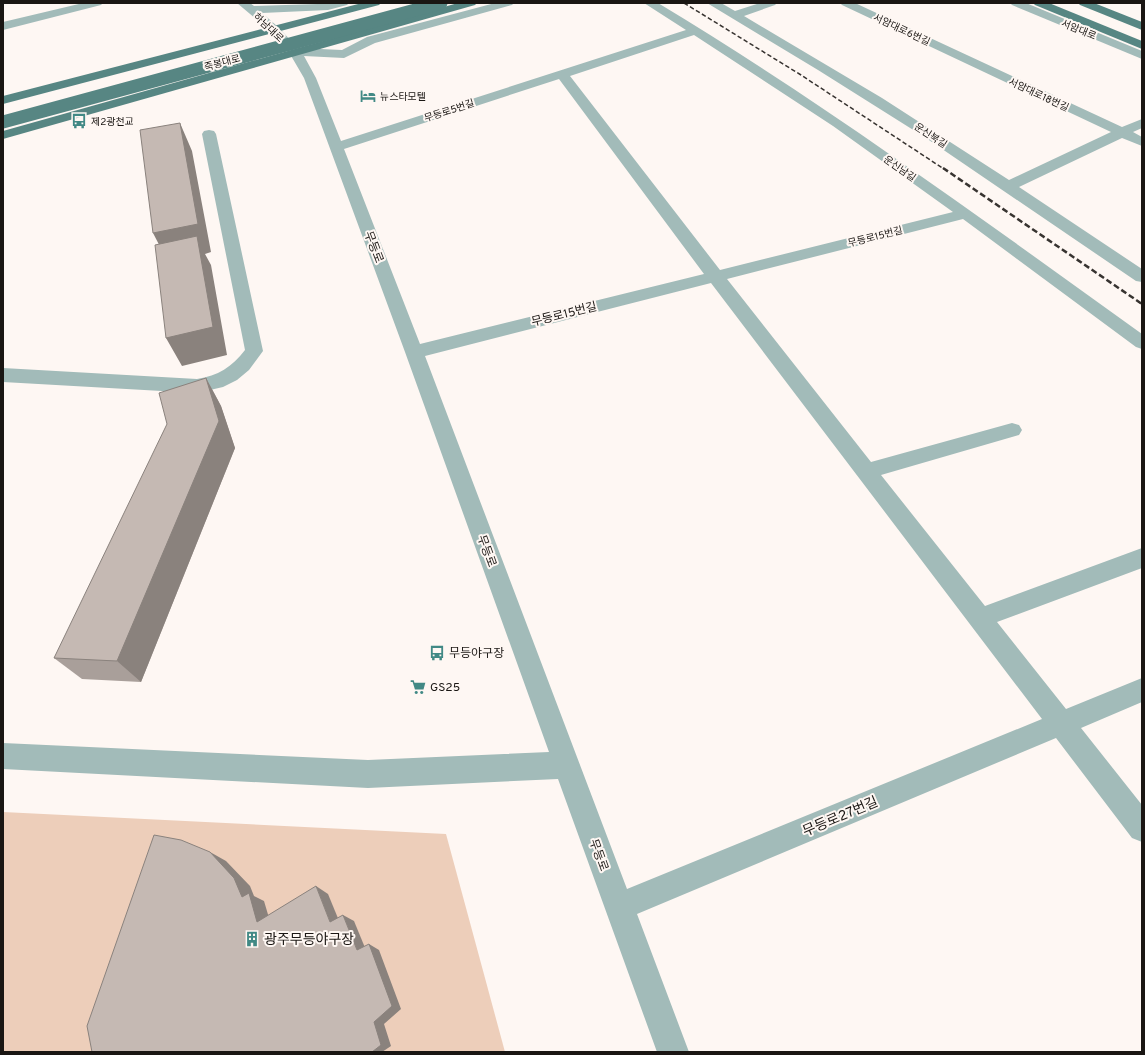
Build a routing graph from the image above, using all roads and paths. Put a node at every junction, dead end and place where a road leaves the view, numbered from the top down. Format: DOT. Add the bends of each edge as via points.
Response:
graph roads {
  1 [pos="97,3"];
  2 [pos="343,3"];
  3 [pos="375,3"];
  4 [pos="410,3"];
  5 [pos="441,3"];
  6 [pos="471,3"];
  7 [pos="508,3"];
  8 [pos="650,3"];
  9 [pos="713,3"];
  10 [pos="771,3"];
  11 [pos="846,3"];
  12 [pos="1016,3"];
  13 [pos="1039,3"];
  14 [pos="1060,3"];
  15 [pos="1084,3"];
  16 [pos="68,6"];
  17 [pos="247,6"];
  18 [pos="735,15"];
  19 [pos="3,26"];
  20 [pos="1142,26"];
  21 [pos="273,28"];
  22 [pos="695,31"];
  23 [pos="1142,36"];
  24 [pos="1142,45"];
  25 [pos="295,52"];
  26 [pos="957,55"];
  27 [pos="1142,55"];
  28 [pos="562,74"];
  29 [pos="3,100"];
  30 [pos="3,113"];
  31 [pos="3,122"];
  32 [pos="1142,122"];
  33 [pos="1122,132"];
  34 [pos="209,134"];
  35 [pos="3,135"];
  36 [pos="1142,142"];
  37 [pos="336,147"];
  38 [pos="1008,186"];
  39 [pos="965,214"];
  40 [pos="714,275"];
  41 [pos="1142,277"];
  42 [pos="1142,343"];
  43 [pos="414,352"];
  44 [pos="3,375"];
  45 [pos="1012,430"];
  46 [pos="867,471"];
  47 [pos="1142,558"];
  48 [pos="980,618"];
  49 [pos="1142,690"];
  50 [pos="1062,724"];
  51 [pos="3,756"];
  52 [pos="566,765"];
  53 [pos="1142,828"];
  54 [pos="619,907"];
  55 [pos="673,1052"];
  1 -- 16 [label="street"];
  2 -- 17 [label="street" via="328,7"];
  3 -- 21 [label="main road"];
  4 -- 30 [label="main road, 죽봉대로"];
  5 -- 31 [label="main road, 죽봉대로, bridge"];
  6 -- 25 [label="main road"];
  7 -- 25 [label="street" via="371,40 344,54"];
  8 -- 22 [label="street, 운신남길"];
  9 -- 18 [label="street, 운신북길"];
  10 -- 18 [label="street"];
  11 -- 26 [label="street, 서암대로6번길"];
  12 -- 27 [label="street, 서암대로"];
  13 -- 24 [label="main road"];
  14 -- 23 [label="main road"];
  15 -- 20 [label="main road"];
  16 -- 19 [label="street"];
  17 -- 21 [label="street, 하남대로"];
  18 -- 38 [label="street, 운신북길" via="845,81"];
  21 -- 25 [label="street, 하남대로"];
  21 -- 29 [label="main road"];
  22 -- 28 [label="street, 무등로5번길"];
  22 -- 39 [label="street, 운신남길" via="739,58"];
  25 -- 35 [label="main road"];
  25 -- 37 [label="street, 무등로" via="310,78"];
  26 -- 33 [label="street, 서암대로18번길"];
  28 -- 37 [label="street, 무등로5번길"];
  28 -- 40 [label="street"];
  32 -- 33 [label="street"];
  33 -- 36 [label="street, 서암대로18번길"];
  33 -- 38 [label="street"];
  34 -- 44 [label="street" via="254,351 241,368 225,380 197,386"];
  37 -- 43 [label="street, 무등로"];
  38 -- 41 [label="street, 운신북길"];
  39 -- 40 [label="street, 무등로15번길"];
  39 -- 42 [label="street, 운신남길"];
  40 -- 43 [label="street, 무등로15번길"];
  40 -- 46 [label="street"];
  43 -- 52 [label="street, 무등로"];
  45 -- 46 [label="street"];
  46 -- 48 [label="street"];
  47 -- 48 [label="street"];
  48 -- 50 [label="street"];
  49 -- 50 [label="street, 무등로27번길"];
  50 -- 53 [label="street"];
  50 -- 54 [label="street, 무등로27번길"];
  51 -- 52 [label="street" via="368,774"];
  52 -- 54 [label="street, 무등로"];
  54 -- 55 [label="street, 무등로"];
}
